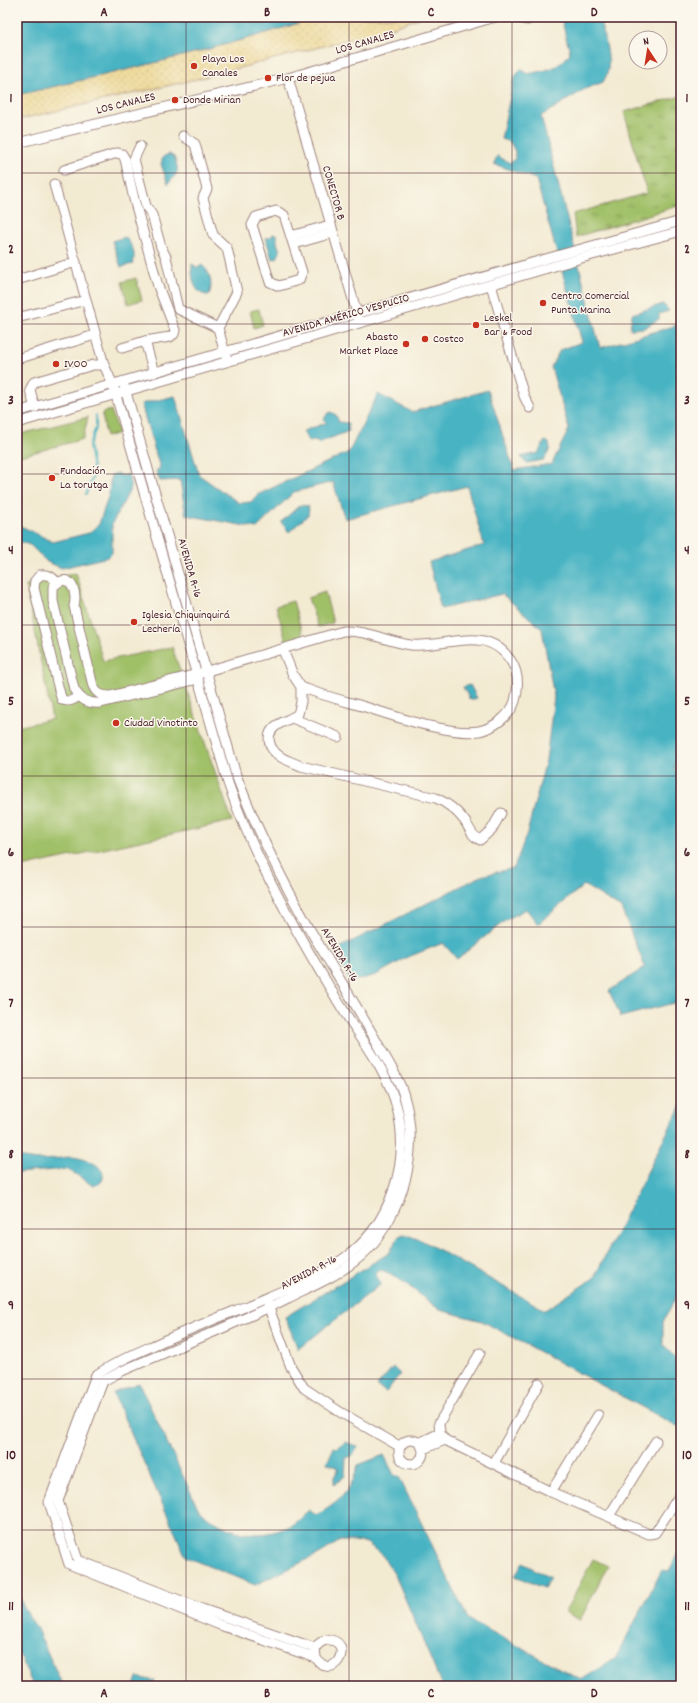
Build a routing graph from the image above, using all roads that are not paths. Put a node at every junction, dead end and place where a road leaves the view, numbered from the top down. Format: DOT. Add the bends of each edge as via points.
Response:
graph roads {
  1 [pos="495,17"];
  2 [pos="517,17"];
  3 [pos="533,17"];
  4 [pos="288,78"];
  5 [pos="183,136"];
  6 [pos="17,143"];
  7 [pos="140,146"];
  8 [pos="64,170"];
  9 [pos="54,184"];
  10 [pos="681,221"];
  11 [pos="331,229"];
  12 [pos="681,231"];
  13 [pos="292,240"];
  14 [pos="583,253"];
  15 [pos="76,262"];
  16 [pos="17,280"];
  17 [pos="491,285"];
  18 [pos="86,300"];
  19 [pos="357,314"];
  20 [pos="17,318"];
  21 [pos="360,324"];
  22 [pos="218,328"];
  23 [pos="95,335"];
  24 [pos="145,341"];
  25 [pos="122,348"];
  26 [pos="225,353"];
  27 [pos="17,359"];
  28 [pos="227,363"];
  29 [pos="104,365"];
  30 [pos="154,373"];
  31 [pos="123,382"];
  32 [pos="113,385"];
  33 [pos="126,392"];
  34 [pos="116,395"];
  35 [pos="35,408"];
  36 [pos="530,408"];
  37 [pos="17,412"];
  38 [pos="17,423"];
  39 [pos="57,583"];
  40 [pos="193,624"];
  41 [pos="182,627"];
  42 [pos="283,650"];
  43 [pos="206,671"];
  44 [pos="197,677"];
  45 [pos="301,687"];
  46 [pos="78,696"];
  47 [pos="292,718"];
  48 [pos="338,736"];
  49 [pos="501,813"];
  50 [pos="400,1084"];
  51 [pos="390,1089"];
  52 [pos="265,1298"];
  53 [pos="269,1308"];
  54 [pos="480,1353"];
  55 [pos="99,1378"];
  56 [pos="539,1383"];
  57 [pos="598,1415"];
  58 [pos="442,1437"];
  59 [pos="656,1442"];
  60 [pos="399,1446"];
  61 [pos="421,1446"];
  62 [pos="494,1463"];
  63 [pos="551,1492"];
  64 [pos="681,1493"];
  65 [pos="609,1516"];
  66 [pos="173,1602"];
  67 [pos="315,1648"];
  68 [pos="316,1658"];
  1 -- 4 [label="street, LOS CANALES"];
  2 -- 3 [label="street" via="527,20"];
  4 -- 6 [label="street, LOS CANALES"];
  4 -- 11 [label="street, CONECTOR B"];
  5 -- 22 [label="street" via="195,144 207,189 203,198 212,235 227,248 237,292"];
  7 -- 22 [label="street" via="134,159 146,206 152,215 166,257 178,309"];
  8 -- 24 [label="street" via="117,153 122,154 125,159 158,286 175,330 170,337"];
  9 -- 15 [label="street, AVENIDA R-16"];
  10 -- 14 [label="street, AVENIDA AMÉRICO VESPUCIO"];
  11 -- 13 [label="street"];
  11 -- 19 [label="street, CONECTOR B"];
  12 -- 14 [label="street, AVENIDA AMÉRICO VESPUCIO"];
  13 -- 13 [label="street" via="284,215 276,211 256,217 252,225 270,282 279,286 299,280 302,272"];
  14 -- 17 [label="street, AVENIDA AMÉRICO VESPUCIO" via="551,267"];
  14 -- 19 [label="street, AVENIDA AMÉRICO VESPUCIO" via="549,258"];
  15 -- 16 [label="street"];
  15 -- 18 [label="street, AVENIDA R-16"];
  17 -- 21 [label="street, AVENIDA AMÉRICO VESPUCIO"];
  17 -- 36 [label="street" via="524,396"];
  18 -- 20 [label="street"];
  18 -- 23 [label="street, AVENIDA R-16"];
  19 -- 21 [label="street, CONECTOR B"];
  19 -- 26 [label="street, AVENIDA AMÉRICO VESPUCIO"];
  21 -- 28 [label="street, AVENIDA AMÉRICO VESPUCIO"];
  22 -- 26 [label="street"];
  23 -- 27 [label="street"];
  23 -- 29 [label="street, AVENIDA R-16"];
  24 -- 25 [label="street"];
  24 -- 30 [label="street"];
  26 -- 28 [label="street"];
  26 -- 30 [label="street, AVENIDA AMÉRICO VESPUCIO"];
  28 -- 33 [label="street, AVENIDA AMÉRICO VESPUCIO"];
  29 -- 32 [label="street, AVENIDA R-16"];
  29 -- 35 [label="street" via="93,365 34,382 30,390"];
  30 -- 31 [label="street, AVENIDA AMÉRICO VESPUCIO"];
  31 -- 32 [label="street, AVENIDA AMÉRICO VESPUCIO"];
  31 -- 33 [label="street, AVENIDA R-16"];
  32 -- 34 [label="street, AVENIDA R-16"];
  32 -- 35 [label="street, AVENIDA AMÉRICO VESPUCIO"];
  33 -- 34 [label="street, AVENIDA AMÉRICO VESPUCIO"];
  33 -- 40 [label="street, AVENIDA R-16"];
  34 -- 38 [label="street, AVENIDA AMÉRICO VESPUCIO"];
  34 -- 41 [label="street, AVENIDA R-16"];
  35 -- 37 [label="street, AVENIDA AMÉRICO VESPUCIO"];
  39 -- 44 [label="street" via="69,582 75,591 74,606 96,692 102,696 110,696"];
  39 -- 46 [label="street" via="53,588 53,601 74,689"];
  39 -- 46 [label="street" via="47,574 40,575 35,581 34,588 62,700 68,702"];
  40 -- 41 [label="street"];
  40 -- 43 [label="street, AVENIDA R-16"];
  41 -- 44 [label="street, AVENIDA R-16"];
  42 -- 43 [label="street"];
  42 -- 45 [label="street"];
  42 -- 45 [label="street" via="343,630 427,646 477,639 492,642 499,647 516,668 518,679 515,701 511,709 504,718 480,730 447,729"];
  43 -- 44 [label="street"];
  43 -- 50 [label="street, AVENIDA R-16" via="236,775 260,834 300,913 365,1020"];
  44 -- 46 [label="street" via="101,703 92,704"];
  44 -- 51 [label="street, AVENIDA R-16" via="228,783 250,840 336,998"];
  45 -- 47 [label="street" via="300,708 298,714"];
  47 -- 48 [label="street"];
  47 -- 49 [label="street" via="276,726 269,733 270,746 280,757 301,766 436,798 447,803 464,820 474,837 480,840 492,829"];
  50 -- 51 [label="street"];
  50 -- 53 [label="street, AVENIDA R-16" via="410,1128 409,1160 406,1181 394,1212 368,1250 354,1262 322,1282"];
  51 -- 52 [label="street, AVENIDA R-16" via="401,1130 401,1149 395,1184 380,1219 362,1244 344,1259 315,1276"];
  52 -- 53 [label="street"];
  52 -- 55 [label="street, AVENIDA R-16" via="106,1368"];
  53 -- 55 [label="street, AVENIDA R-16" via="122,1371"];
  53 -- 60 [label="street" via="291,1367 304,1388"];
  54 -- 58 [label="street" via="439,1423"];
  55 -- 66 [label="street" via="49,1502 69,1564"];
  56 -- 62 [label="street"];
  57 -- 63 [label="street"];
  58 -- 61 [label="street"];
  58 -- 62 [label="street"];
  59 -- 65 [label="street"];
  60 -- 61 [label="street" via="406,1440 411,1440"];
  60 -- 61 [label="street" via="400,1458 404,1463 410,1464 419,1461 422,1456"];
  62 -- 63 [label="street"];
  63 -- 65 [label="street"];
  64 -- 65 [label="street" via="652,1535"];
  66 -- 67 [label="street"];
  66 -- 68 [label="street" via="259,1639"];
  67 -- 68 [label="street"];
  67 -- 68 [label="street" via="323,1641 332,1640 340,1646 341,1652 334,1665 321,1664"];
}
